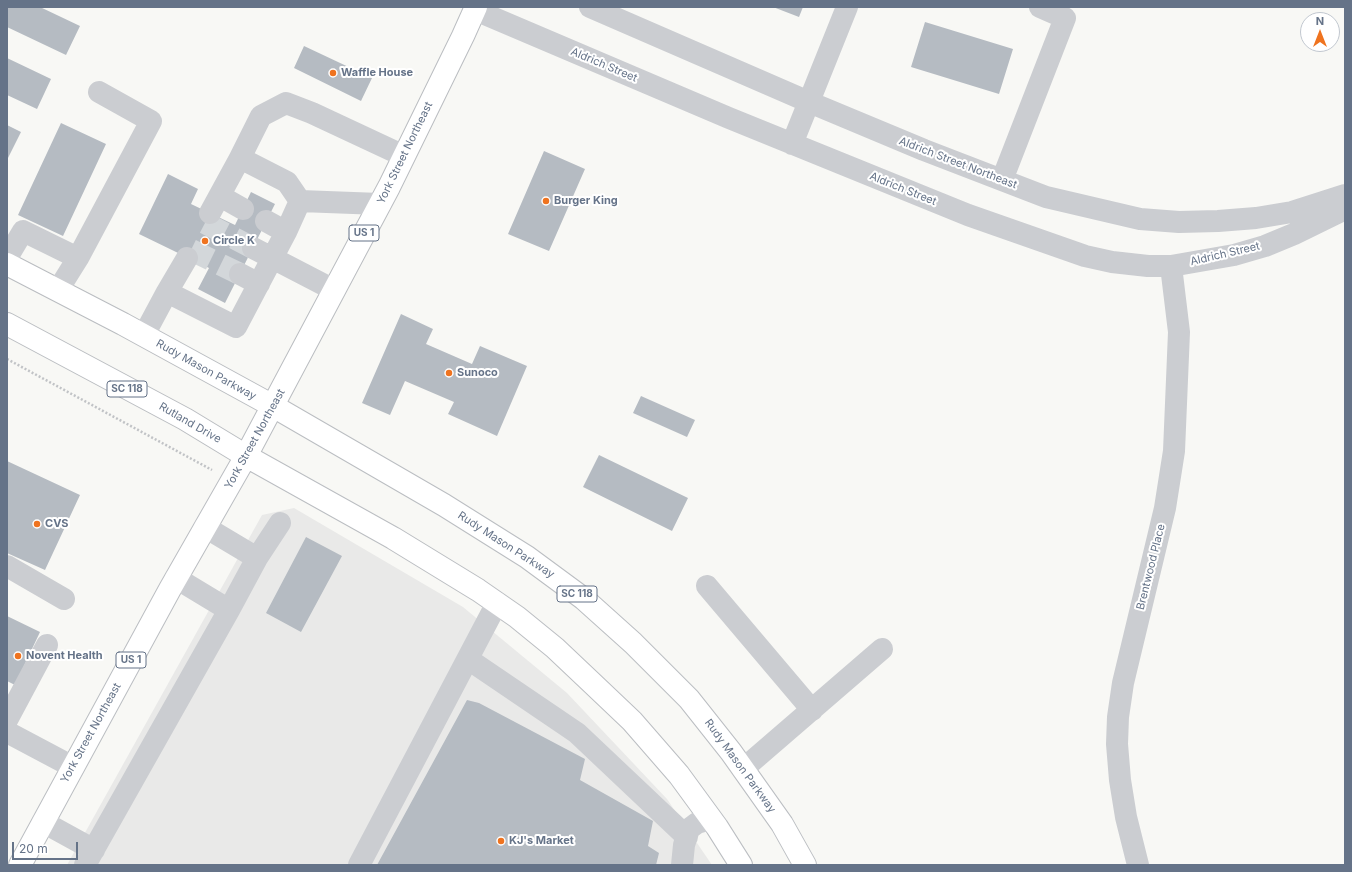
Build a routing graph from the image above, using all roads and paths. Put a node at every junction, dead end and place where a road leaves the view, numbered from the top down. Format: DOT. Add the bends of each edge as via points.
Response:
graph roads {
  1 [pos="590,7"];
  2 [pos="847,7"];
  3 [pos="1040,7"];
  4 [pos="475,8"];
  5 [pos="99,92"];
  6 [pos="809,102"];
  7 [pos="792,144"];
  8 [pos="404,156"];
  9 [pos="240,158"];
  10 [pos="1002,180"];
  11 [pos="1345,195"];
  12 [pos="300,202"];
  13 [pos="380,204"];
  14 [pos="243,209"];
  15 [pos="1345,209"];
  16 [pos="266,222"];
  17 [pos="286,232"];
  18 [pos="253,248"];
  19 [pos="7,258"];
  20 [pos="78,258"];
  21 [pos="187,258"];
  22 [pos="272,259"];
  23 [pos="7,264"];
  24 [pos="1171,266"];
  25 [pos="58,290"];
  26 [pos="334,290"];
  27 [pos="167,292"];
  28 [pos="7,324"];
  29 [pos="144,336"];
  30 [pos="7,359"];
  31 [pos="273,406"];
  32 [pos="246,456"];
  33 [pos="232,482"];
  34 [pos="280,523"];
  35 [pos="205,527"];
  36 [pos="257,558"];
  37 [pos="7,566"];
  38 [pos="176,578"];
  39 [pos="707,586"];
  40 [pos="64,600"];
  41 [pos="497,603"];
  42 [pos="228,610"];
  43 [pos="47,645"];
  44 [pos="882,649"];
  45 [pos="468,659"];
  46 [pos="812,710"];
  47 [pos="7,720"];
  48 [pos="7,732"];
  49 [pos="73,767"];
  50 [pos="743,769"];
  51 [pos="711,819"];
  52 [pos="43,822"];
  53 [pos="687,837"];
  54 [pos="89,857"];
  55 [pos="20,865"];
  56 [pos="359,865"];
  57 [pos="682,865"];
  58 [pos="742,865"];
  59 [pos="805,865"];
  60 [pos="1138,865"];
  1 -- 6 [label="street, Aldrich Street Northeast"];
  2 -- 6 [label="street"];
  3 -- 10 [label="street" via="1065,18"];
  4 -- 7 [label="street, Aldrich Street"];
  4 -- 8 [label="main road, York Street Northeast / US 1"];
  5 -- 20 [label="street" via="151,121"];
  6 -- 7 [label="street"];
  6 -- 10 [label="street, Aldrich Street Northeast"];
  7 -- 24 [label="street, Aldrich Street" via="968,215 1085,256 1112,262"];
  8 -- 9 [label="street" via="312,113 286,104 261,116"];
  8 -- 13 [label="main road, York Street Northeast / US 1"];
  9 -- 12 [label="street" via="287,182"];
  9 -- 14 [label="street" via="215,205"];
  10 -- 11 [label="street, Aldrich Street Northeast" via="1054,199 1140,219 1179,222 1218,222 1256,218 1292,212"];
  12 -- 13 [label="street"];
  12 -- 17 [label="street"];
  13 -- 26 [label="main road, York Street Northeast / US 1"];
  15 -- 24 [label="street, Aldrich Street" via="1265,246 1234,255"];
  16 -- 17 [label="street"];
  17 -- 22 [label="street"];
  18 -- 22 [label="street"];
  19 -- 20 [label="street" via="23,231"];
  20 -- 25 [label="street"];
  21 -- 27 [label="street"];
  22 -- 26 [label="street"];
  22 -- 27 [label="street" via="249,279 236,328"];
  23 -- 25 [label="main road, SC 118"];
  24 -- 60 [label="street, Brentwood Place" via="1179,332 1174,451 1165,508 1123,683 1118,717 1120,780"];
  25 -- 29 [label="main road, Rudy Mason Parkway / SC 118"];
  26 -- 31 [label="main road, York Street Northeast / US 1"];
  27 -- 29 [label="street"];
  28 -- 32 [label="main road, Rutland Drive / SC 118" via="185,419"];
  29 -- 31 [label="main road, Rudy Mason Parkway / SC 118"];
  30 -- 33 [label="path"];
  31 -- 32 [label="main road, York Street Northeast / US 1"];
  31 -- 50 [label="main road, Rudy Mason Parkway / SC 118" via="516,549 584,600 689,698"];
  32 -- 33 [label="main road, York Street Northeast / US 1"];
  32 -- 41 [label="main road, SC 118" via="393,538"];
  33 -- 35 [label="main road, York Street Northeast / US 1"];
  34 -- 36 [label="street"];
  35 -- 36 [label="street"];
  35 -- 38 [label="main road, York Street Northeast / US 1"];
  36 -- 42 [label="street"];
  37 -- 40 [label="street"];
  38 -- 42 [label="street"];
  38 -- 49 [label="main road, York Street Northeast / US 1"];
  39 -- 46 [label="street"];
  41 -- 45 [label="street"];
  41 -- 51 [label="main road, SC 118" via="555,648 632,722 679,775"];
  42 -- 54 [label="street"];
  43 -- 47 [label="street"];
  44 -- 46 [label="street"];
  45 -- 53 [label="street" via="577,733"];
  45 -- 56 [label="street"];
  46 -- 50 [label="street"];
  48 -- 49 [label="street"];
  49 -- 52 [label="main road, York Street Northeast / US 1"];
  50 -- 59 [label="main road, Rudy Mason Parkway / SC 118" via="782,824"];
  51 -- 53 [label="street" via="689,829"];
  51 -- 58 [label="main road, SC 118"];
  52 -- 54 [label="street"];
  52 -- 55 [label="main road, York Street Northeast / US 1"];
  53 -- 57 [label="street"];
}
